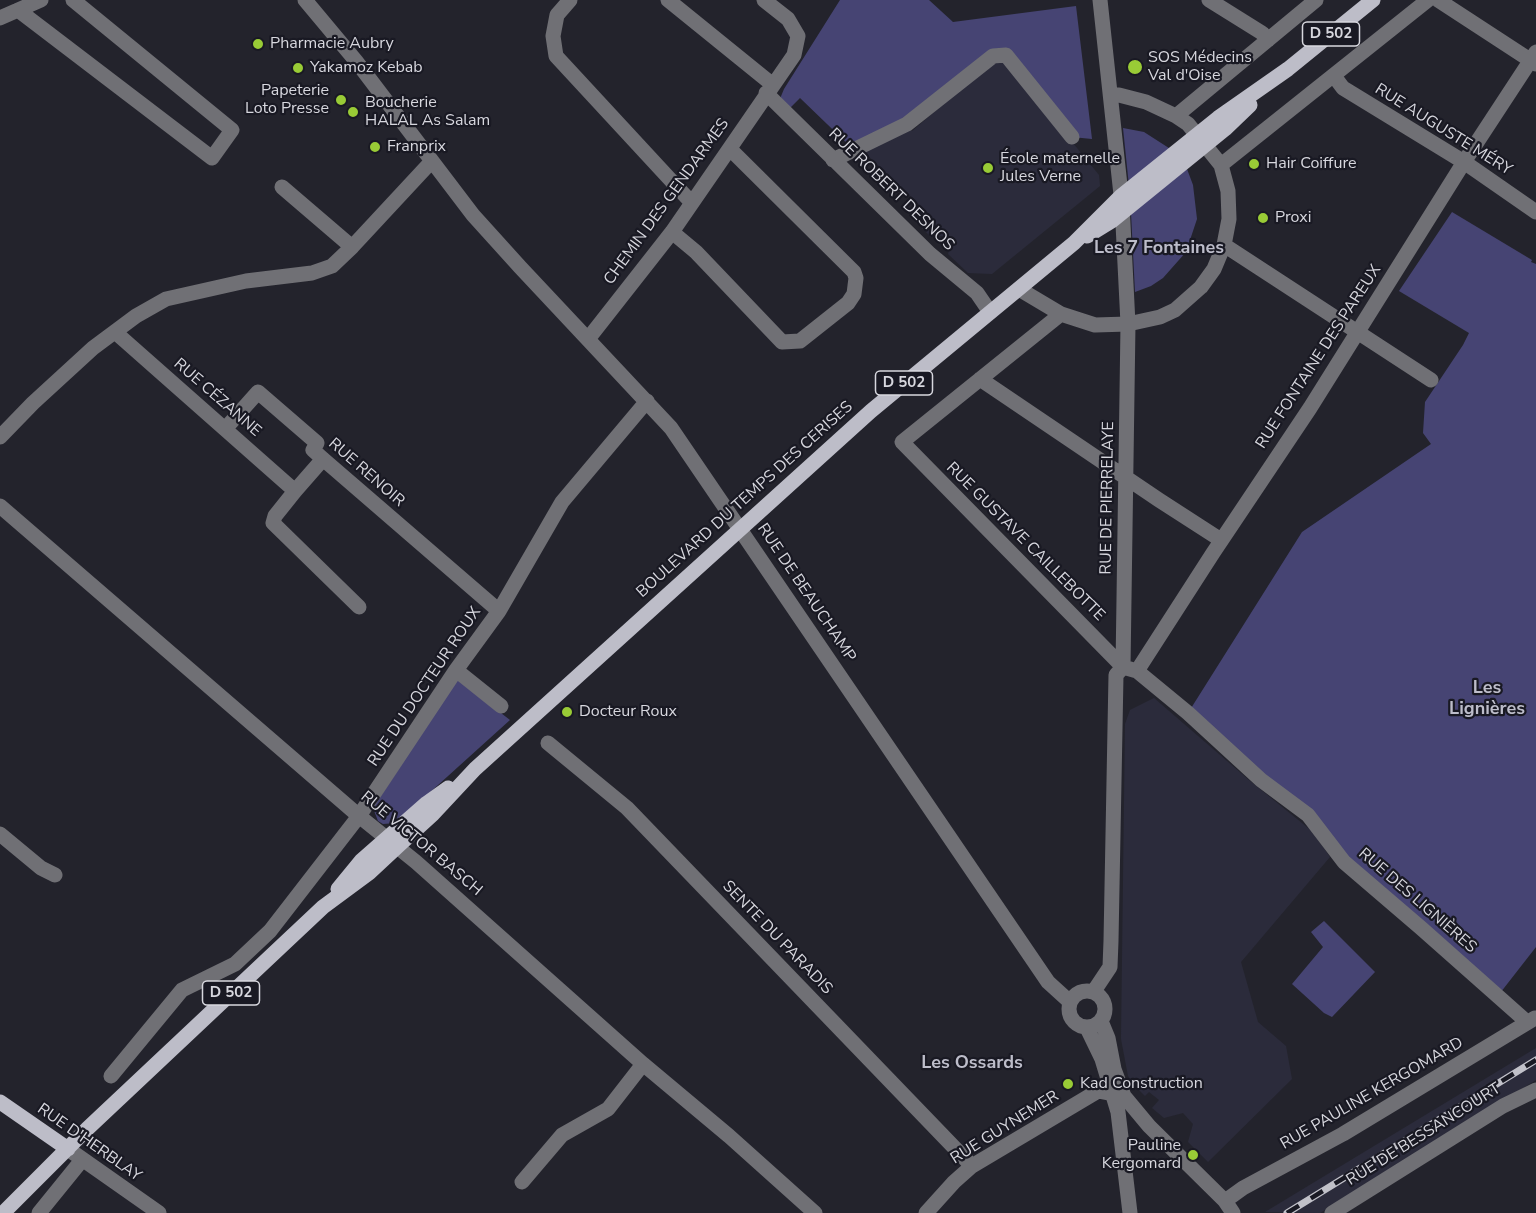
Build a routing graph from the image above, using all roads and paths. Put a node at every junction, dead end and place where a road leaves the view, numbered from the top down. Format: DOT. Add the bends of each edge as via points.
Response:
graph roads {
  1 [pos="41,0"];
  2 [pos="73,0"];
  3 [pos="305,0"];
  4 [pos="570,0"];
  5 [pos="668,0"];
  6 [pos="764,0"];
  7 [pos="1100,0"];
  8 [pos="1209,0"];
  9 [pos="1316,0"];
  10 [pos="1373,0"];
  11 [pos="1428,0"];
  12 [pos="1438,0"];
  13 [pos="18,10"];
  14 [pos="0,18"];
  15 [pos="1268,40"];
  16 [pos="1534,59"];
  17 [pos="1334,76"];
  18 [pos="770,89"];
  19 [pos="1111,95"];
  20 [pos="1176,116"];
  21 [pos="1071,137"];
  22 [pos="1201,139"];
  23 [pos="730,149"];
  24 [pos="834,160"];
  25 [pos="431,162"];
  26 [pos="1464,162"];
  27 [pos="1221,165"];
  28 [pos="282,187"];
  29 [pos="1121,196"];
  30 [pos="691,202"];
  31 [pos="1122,212"];
  32 [pos="1536,212"];
  33 [pos="672,232"];
  34 [pos="1074,243"];
  35 [pos="1224,245"];
  36 [pos="352,247"];
  37 [pos="1018,289"];
  38 [pos="990,312"];
  39 [pos="1061,314"];
  40 [pos="1128,324"];
  41 [pos="115,332"];
  42 [pos="1358,332"];
  43 [pos="588,339"];
  44 [pos="980,379"];
  45 [pos="1431,380"];
  46 [pos="647,401"];
  47 [pos="225,429"];
  48 [pos="0,437"];
  49 [pos="323,459"];
  50 [pos="1125,477"];
  51 [pos="295,490"];
  52 [pos="0,506"];
  53 [pos="740,528"];
  54 [pos="1221,540"];
  55 [pos="359,608"];
  56 [pos="499,611"];
  57 [pos="1130,669"];
  58 [pos="456,670"];
  59 [pos="501,706"];
  60 [pos="548,743"];
  61 [pos="359,816"];
  62 [pos="0,834"];
  63 [pos="393,842"];
  64 [pos="55,875"];
  65 [pos="1094,991"];
  66 [pos="1070,1002"];
  67 [pos="1532,1020"];
  68 [pos="1101,1021"];
  69 [pos="1087,1028"];
  70 [pos="643,1065"];
  71 [pos="111,1076"];
  72 [pos="1536,1090"];
  73 [pos="1118,1095"];
  74 [pos="0,1102"];
  75 [pos="1149,1125"];
  76 [pos="1122,1142"];
  77 [pos="68,1149"];
  78 [pos="82,1160"];
  79 [pos="972,1166"];
  80 [pos="522,1182"];
  81 [pos="1229,1207"];
  82 [pos="3,1213"];
  83 [pos="39,1213"];
  84 [pos="159,1213"];
  85 [pos="815,1213"];
  86 [pos="926,1213"];
  87 [pos="1130,1213"];
  88 [pos="1332,1213"];
  1 -- 13 [label="street"];
  2 -- 13 [label="street" via="232,130 212,158"];
  3 -- 25 [label="street, RUE DE BEAUCHAMP"];
  4 -- 30 [label="street" via="557,15 553,36 556,56"];
  5 -- 18 [label="street, RUE ROBERT DESNOS"];
  6 -- 18 [label="street, CHEMIN DES GENDARMES" via="788,19 798,36 794,55"];
  7 -- 19 [label="street, RUE DE PIERRELAYE"];
  8 -- 15 [label="street"];
  9 -- 15 [label="street"];
  10 -- 22 [label="main road, BOULEVARD DU TEMPS DES CERISES / D 502"];
  11 -- 17 [label="street"];
  12 -- 16 [label="street"];
  13 -- 14 [label="street"];
  15 -- 20 [label="street"];
  16 -- 26 [label="street, RUE FONTAINE DES PAREUX"];
  17 -- 26 [label="street, RUE AUGUSTE MÉRY" via="1343,88"];
  17 -- 27 [label="street"];
  18 -- 23 [label="street, CHEMIN DES GENDARMES"];
  18 -- 24 [label="street, RUE ROBERT DESNOS"];
  19 -- 20 [label="street" via="1146,102"];
  19 -- 29 [label="street, RUE DE PIERRELAYE"];
  20 -- 22 [label="street"];
  21 -- 24 [label="street" via="1006,56 993,56 907,123"];
  22 -- 27 [label="street"];
  22 -- 29 [label="main road, BOULEVARD DU TEMPS DES CERISES / D 502"];
  22 -- 31 [label="main road, BOULEVARD DU TEMPS DES CERISES / D 502"];
  23 -- 30 [label="street, CHEMIN DES GENDARMES"];
  23 -- 33 [label="street" via="854,272 855,294 800,341 782,342"];
  24 -- 38 [label="street, RUE ROBERT DESNOS" via="930,254 977,293"];
  25 -- 36 [label="street"];
  25 -- 43 [label="street, RUE DE BEAUCHAMP" via="520,267"];
  26 -- 32 [label="street, RUE AUGUSTE MÉRY"];
  26 -- 42 [label="street, RUE FONTAINE DES PAREUX"];
  27 -- 35 [label="street" via="1229,202"];
  28 -- 36 [label="street"];
  29 -- 31 [label="street, RUE DE PIERRELAYE"];
  29 -- 34 [label="main road, BOULEVARD DU TEMPS DES CERISES / D 502"];
  30 -- 33 [label="street, CHEMIN DES GENDARMES"];
  31 -- 34 [label="main road, BOULEVARD DU TEMPS DES CERISES / D 502"];
  31 -- 40 [label="street, RUE DE PIERRELAYE"];
  33 -- 43 [label="street, CHEMIN DES GENDARMES"];
  34 -- 37 [label="main road, BOULEVARD DU TEMPS DES CERISES / D 502"];
  35 -- 40 [label="street" via="1215,269 1202,287 1175,310"];
  35 -- 42 [label="street"];
  36 -- 41 [label="street" via="332,266 312,273 246,281 166,298"];
  37 -- 38 [label="main road, BOULEVARD DU TEMPS DES CERISES / D 502"];
  37 -- 39 [label="street"];
  38 -- 53 [label="main road, BOULEVARD DU TEMPS DES CERISES / D 502"];
  39 -- 40 [label="street" via="1095,325"];
  39 -- 44 [label="street"];
  40 -- 50 [label="street, RUE DE PIERRELAYE"];
  41 -- 47 [label="street, RUE CÉZANNE"];
  41 -- 48 [label="street" via="93,348"];
  42 -- 45 [label="street"];
  42 -- 54 [label="street, RUE FONTAINE DES PAREUX"];
  43 -- 46 [label="street, RUE DE BEAUCHAMP"];
  44 -- 50 [label="street"];
  44 -- 57 [label="street, RUE GUSTAVE CAILLEBOTTE" via="902,442"];
  46 -- 53 [label="street, RUE DE BEAUCHAMP" via="671,428"];
  46 -- 56 [label="street, RUE DU DOCTEUR ROUX" via="562,502"];
  47 -- 49 [label="street, RUE RENOIR" via="258,392 317,443 313,450"];
  47 -- 51 [label="street, RUE CÉZANNE"];
  49 -- 51 [label="street"];
  49 -- 56 [label="street, RUE RENOIR"];
  50 -- 54 [label="street"];
  50 -- 57 [label="street, RUE DE PIERRELAYE"];
  51 -- 55 [label="street" via="273,523"];
  52 -- 61 [label="street, RUE VICTOR BASCH"];
  53 -- 63 [label="main road, BOULEVARD DU TEMPS DES CERISES / D 502" via="475,769 433,814"];
  53 -- 66 [label="street, RUE DE BEAUCHAMP" via="1048,982"];
  54 -- 57 [label="street, RUE FONTAINE DES PAREUX"];
  56 -- 58 [label="street, RUE DU DOCTEUR ROUX"];
  57 -- 65 [label="street, RUE DE PIERRELAYE" via="1116,675 1110,967"];
  57 -- 67 [label="street, RUE DES LIGNIÈRES" via="1188,712 1261,780 1308,815 1344,862"];
  58 -- 59 [label="street"];
  58 -- 61 [label="street, RUE DU DOCTEUR ROUX"];
  60 -- 79 [label="street, SENTE DU PARADIS" via="627,808"];
  61 -- 63 [label="street, RUE VICTOR BASCH"];
  61 -- 71 [label="street, RUE DU DOCTEUR ROUX" via="270,931 234,964 182,990"];
  62 -- 64 [label="street"];
  63 -- 70 [label="street, RUE VICTOR BASCH"];
  63 -- 77 [label="main road, BOULEVARD DU TEMPS DES CERISES / D 502" via="369,873 323,907"];
  65 -- 66 [label="street" via="1080,992"];
  65 -- 68 [label="street" via="1106,1008"];
  66 -- 69 [label="street" via="1070,1017"];
  67 -- 81 [label="street, RUE PAULINE KERGOMARD" via="1343,1134 1243,1188"];
  68 -- 69 [label="street"];
  68 -- 73 [label="street" via="1108,1038"];
  69 -- 73 [label="street"];
  70 -- 80 [label="street" via="608,1109 562,1135"];
  70 -- 85 [label="street, RUE VICTOR BASCH"];
  72 -- 88 [label="street, RUE DE BESSANCOURT" via="1503,1106"];
  73 -- 75 [label="street"];
  73 -- 76 [label="street"];
  73 -- 79 [label="street, RUE GUYNEMER" via="1098,1091"];
  74 -- 77 [label="main road, RUE D'HERBLAY"];
  75 -- 76 [label="street" via="1134,1122 1127,1126"];
  75 -- 81 [label="street"];
  76 -- 87 [label="street"];
  77 -- 78 [label="street, RUE D'HERBLAY"];
  77 -- 82 [label="main road, BOULEVARD DU TEMPS DES CERISES / D 502"];
  78 -- 83 [label="street"];
  78 -- 84 [label="street, RUE D'HERBLAY"];
  79 -- 86 [label="street, RUE GUYNEMER"];
}
